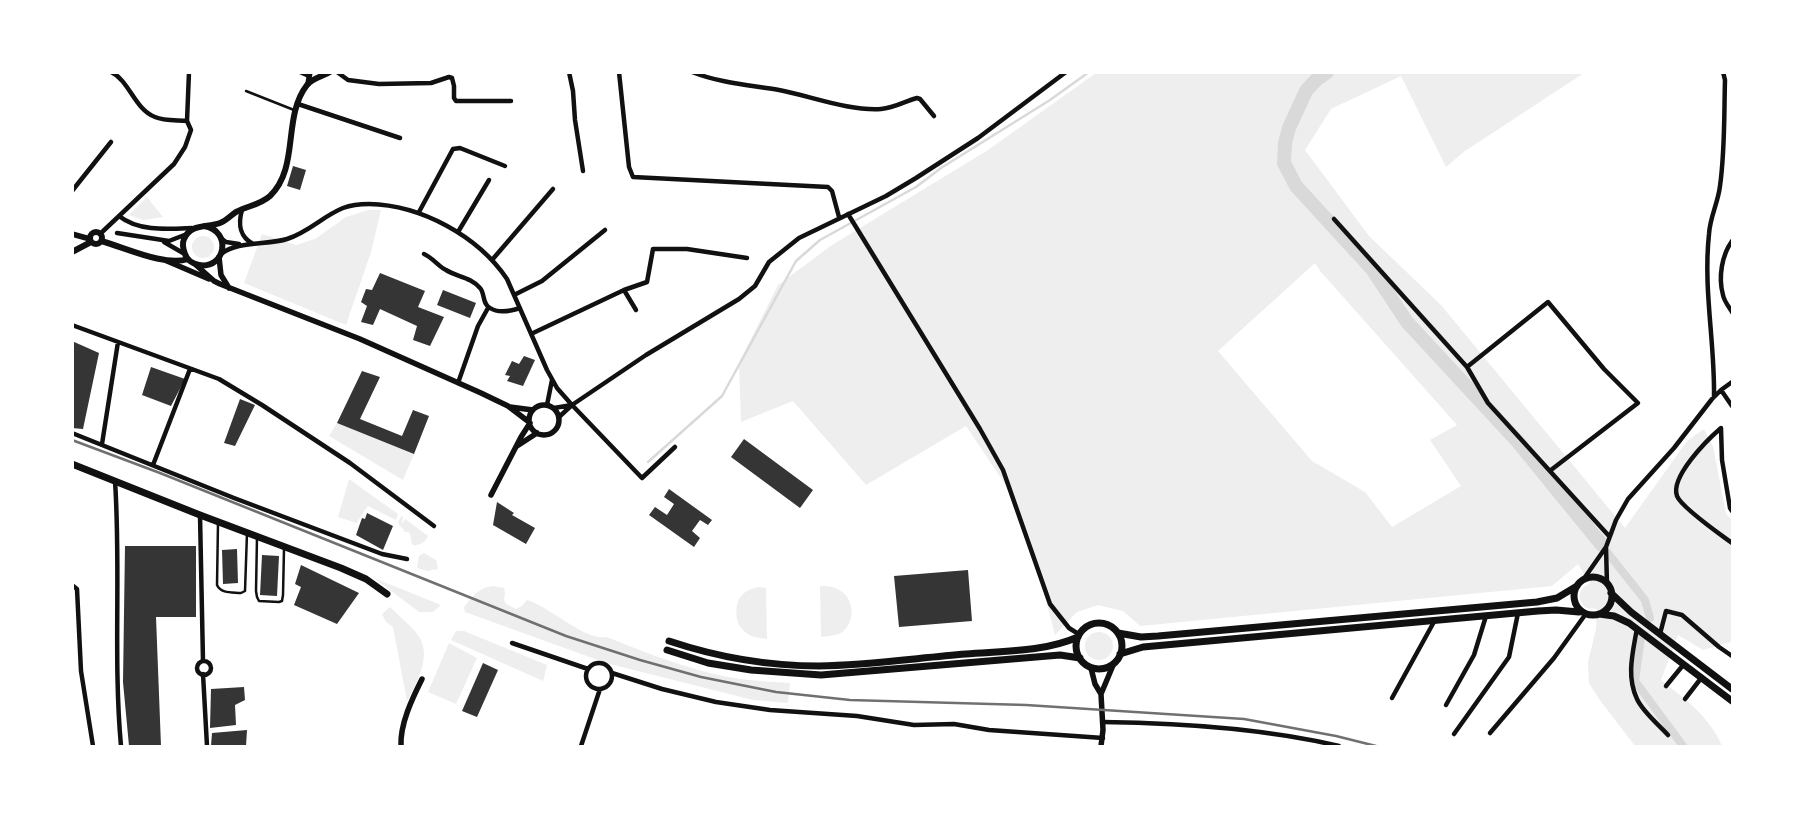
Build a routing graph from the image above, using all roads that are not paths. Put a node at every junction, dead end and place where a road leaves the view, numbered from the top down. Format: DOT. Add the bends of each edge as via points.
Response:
graph roads {
  1 [pos="110,72"];
  2 [pos="189,72"];
  3 [pos="300,72"];
  4 [pos="330,72"];
  5 [pos="337,72"];
  6 [pos="569,72"];
  7 [pos="619,72"];
  8 [pos="692,72"];
  9 [pos="1053,72"];
  10 [pos="1066,72"];
  11 [pos="1723,72"];
  12 [pos="309,74"];
  13 [pos="1058,78"];
  14 [pos="308,84"];
  15 [pos="246,91"];
  16 [pos="511,101"];
  17 [pos="297,107"];
  18 [pos="934,116"];
  19 [pos="187,120"];
  20 [pos="400,138"];
  21 [pos="111,142"];
  22 [pos="505,166"];
  23 [pos="583,171"];
  24 [pos="489,180"];
  25 [pos="553,190"];
  26 [pos="72,191"];
  27 [pos="242,210"];
  28 [pos="419,212"];
  29 [pos="849,215"];
  30 [pos="119,216"];
  31 [pos="840,217"];
  32 [pos="1334,219"];
  33 [pos="226,220"];
  34 [pos="204,226"];
  35 [pos="605,230"];
  36 [pos="191,231"];
  37 [pos="458,232"];
  38 [pos="117,233"];
  39 [pos="72,234"];
  40 [pos="100,237"];
  41 [pos="221,238"];
  42 [pos="91,240"];
  43 [pos="163,241"];
  44 [pos="1732,241"];
  45 [pos="254,244"];
  46 [pos="245,245"];
  47 [pos="72,252"];
  48 [pos="424,254"];
  49 [pos="220,256"];
  50 [pos="186,257"];
  51 [pos="747,258"];
  52 [pos="165,260"];
  53 [pos="492,260"];
  54 [pos="196,264"];
  55 [pos="214,281"];
  56 [pos="229,288"];
  57 [pos="624,290"];
  58 [pos="514,295"];
  59 [pos="488,308"];
  60 [pos="520,308"];
  61 [pos="636,310"];
  62 [pos="1732,312"];
  63 [pos="72,324"];
  64 [pos="531,334"];
  65 [pos="118,342"];
  66 [pos="1467,367"];
  67 [pos="190,369"];
  68 [pos="552,380"];
  69 [pos="1732,382"];
  70 [pos="458,383"];
  71 [pos="1721,390"];
  72 [pos="1714,397"];
  73 [pos="547,405"];
  74 [pos="572,405"];
  75 [pos="508,406"];
  76 [pos="1732,406"];
  77 [pos="554,408"];
  78 [pos="533,410"];
  79 [pos="559,417"];
  80 [pos="529,422"];
  81 [pos="72,433"];
  82 [pos="537,433"];
  83 [pos="102,444"];
  84 [pos="517,446"];
  85 [pos="676,447"];
  86 [pos="72,464"];
  87 [pos="153,465"];
  88 [pos="1550,470"];
  89 [pos="115,481"];
  90 [pos="491,495"];
  91 [pos="1732,511"];
  92 [pos="200,515"];
  93 [pos="218,522"];
  94 [pos="434,526"];
  95 [pos="246,532"];
  96 [pos="257,536"];
  97 [pos="1609,536"];
  98 [pos="1732,543"];
  99 [pos="284,545"];
  100 [pos="1606,547"];
  101 [pos="407,558"];
  102 [pos="1583,580"];
  103 [pos="1607,584"];
  104 [pos="72,585"];
  105 [pos="1577,586"];
  106 [pos="387,594"];
  107 [pos="1612,594"];
  108 [pos="1518,613"];
  109 [pos="1582,613"];
  110 [pos="1599,614"];
  111 [pos="1486,616"];
  112 [pos="1435,620"];
  113 [pos="1637,628"];
  114 [pos="1118,633"];
  115 [pos="1660,634"];
  116 [pos="1079,636"];
  117 [pos="669,641"];
  118 [pos="512,643"];
  119 [pos="668,650"];
  120 [pos="1120,654"];
  121 [pos="1732,656"];
  122 [pos="1080,658"];
  123 [pos="203,661"];
  124 [pos="1114,663"];
  125 [pos="1684,664"];
  126 [pos="1091,668"];
  127 [pos="588,669"];
  128 [pos="612,673"];
  129 [pos="203,674"];
  130 [pos="1702,678"];
  131 [pos="422,679"];
  132 [pos="1666,686"];
  133 [pos="600,689"];
  134 [pos="1732,689"];
  135 [pos="1101,694"];
  136 [pos="1392,698"];
  137 [pos="1685,699"];
  138 [pos="1732,701"];
  139 [pos="1446,705"];
  140 [pos="1103,722"];
  141 [pos="1490,733"];
  142 [pos="1454,734"];
  143 [pos="1668,735"];
  144 [pos="1103,738"];
  145 [pos="93,746"];
  146 [pos="121,746"];
  147 [pos="207,746"];
  148 [pos="402,746"];
  149 [pos="581,746"];
  150 [pos="1101,746"];
  151 [pos="1339,746"];
  1 -- 19 [label="street" via="144,111 156,118"];
  2 -- 19 [label="street"];
  3 -- 12 [label="street"];
  4 -- 14 [label="main road"];
  5 -- 16 [label="street" via="348,80 379,84 432,82 449,77 454,81 456,100"];
  6 -- 23 [label="street"];
  7 -- 31 [label="street" via="629,167 633,177 828,187"];
  8 -- 18 [label="street" via="729,83 858,108 891,107 917,98"];
  9 -- 13 [label="street"];
  10 -- 13 [label="street"];
  11 -- 72 [label="street" via="1722,166 1709,234 1707,286"];
  12 -- 14 [label="street"];
  13 -- 29 [label="street" via="978,138 886,196"];
  14 -- 17 [label="main road"];
  15 -- 17 [label="lane"];
  17 -- 20 [label="street"];
  17 -- 27 [label="main road" via="282,179 265,200"];
  19 -- 30 [label="street" via="191,130 174,164"];
  21 -- 26 [label="street"];
  22 -- 28 [label="street" via="460,148 453,149"];
  24 -- 37 [label="street"];
  25 -- 53 [label="street"];
  27 -- 33 [label="main road"];
  27 -- 45 [label="street" via="240,231"];
  28 -- 37 [label="street"];
  28 -- 45 [label="street" via="385,204 344,207 296,236"];
  29 -- 31 [label="street"];
  29 -- 116 [label="street" via="980,429 1014,498 1050,604"];
  30 -- 36 [label="street" via="143,226"];
  30 -- 40 [label="street"];
  31 -- 74 [label="street" via="799,238 768,262 755,286 739,299 646,355"];
  32 -- 66 [label="street"];
  33 -- 34 [label="main road"];
  33 -- 41 [label="main road"];
  34 -- 36 [label="main road"];
  34 -- 41 [label="main road" via="214,229"];
  35 -- 58 [label="street" via="542,281"];
  36 -- 43 [label="street"];
  36 -- 50 [label="main road" via="183,243"];
  37 -- 53 [label="street"];
  38 -- 43 [label="street"];
  39 -- 42 [label="street"];
  40 -- 42 [label="main road" via="97,244"];
  40 -- 42 [label="main road" via="92,233"];
  40 -- 52 [label="main road"];
  41 -- 46 [label="street"];
  41 -- 49 [label="main road"];
  42 -- 47 [label="main road"];
  43 -- 50 [label="street"];
  44 -- 62 [label="street" via="1721,274 1723,295"];
  45 -- 46 [label="street"];
  46 -- 49 [label="street" via="230,248"];
  48 -- 59 [label="street" via="444,270 467,278 482,289"];
  49 -- 54 [label="main road" via="209,265"];
  49 -- 56 [label="street" via="221,275"];
  50 -- 52 [label="main road" via="178,261"];
  50 -- 54 [label="main road"];
  51 -- 57 [label="street" via="687,249 653,249 647,282"];
  52 -- 55 [label="street"];
  53 -- 58 [label="street" via="507,279"];
  54 -- 55 [label="street"];
  55 -- 56 [label="street"];
  56 -- 70 [label="street" via="360,339"];
  57 -- 61 [label="street"];
  57 -- 64 [label="street"];
  58 -- 60 [label="street"];
  59 -- 60 [label="street" via="508,311"];
  59 -- 70 [label="street" via="478,326"];
  60 -- 64 [label="street"];
  63 -- 65 [label="street"];
  64 -- 68 [label="street"];
  65 -- 67 [label="street"];
  65 -- 83 [label="street"];
  66 -- 88 [label="street" via="1488,402"];
  66 -- 88 [label="street" via="1548,302 1604,369 1638,403"];
  67 -- 87 [label="street"];
  67 -- 94 [label="street" via="219,379 262,404 350,463"];
  68 -- 73 [label="street"];
  68 -- 74 [label="street"];
  69 -- 71 [label="street"];
  70 -- 75 [label="street"];
  71 -- 72 [label="street"];
  71 -- 76 [label="street"];
  72 -- 97 [label="street" via="1628,499"];
  73 -- 77 [label="street"];
  73 -- 78 [label="street"];
  74 -- 77 [label="street"];
  74 -- 79 [label="street"];
  74 -- 85 [label="street" via="642,478"];
  75 -- 78 [label="street"];
  75 -- 80 [label="street"];
  77 -- 79 [label="street"];
  78 -- 80 [label="street"];
  79 -- 82 [label="street" via="558,427 553,432"];
  80 -- 82 [label="street"];
  80 -- 84 [label="street"];
  81 -- 83 [label="street"];
  82 -- 84 [label="street"];
  83 -- 87 [label="street"];
  84 -- 90 [label="street"];
  86 -- 89 [label="main road"];
  87 -- 101 [label="street" via="382,554"];
  88 -- 97 [label="street"];
  89 -- 92 [label="main road"];
  89 -- 146 [label="street"];
  91 -- 98 [label="street" via="1722,460 1721,428 1690,460 1675,486 1677,498"];
  92 -- 93 [label="main road"];
  92 -- 123 [label="street"];
  93 -- 95 [label="main road"];
  93 -- 95 [label="lane" via="217,586 222,592 242,593 245,590"];
  95 -- 96 [label="main road"];
  96 -- 99 [label="main road"];
  96 -- 99 [label="lane" via="257,597 263,602 279,602 283,598"];
  97 -- 100 [label="street"];
  99 -- 106 [label="main road" via="366,579"];
  100 -- 102 [label="street"];
  100 -- 103 [label="street"];
  102 -- 103 [label="main road" via="1596,578"];
  102 -- 105 [label="main road"];
  103 -- 107 [label="main road"];
  104 -- 145 [label="street" via="77,589 81,671"];
  105 -- 109 [label="main road" via="1574,599"];
  105 -- 114 [label="main road" via="1557,598 1537,602 1158,636"];
  107 -- 110 [label="main road" via="1610,604"];
  107 -- 115 [label="main road"];
  108 -- 109 [label="main road" via="1556,610"];
  108 -- 111 [label="main road"];
  108 -- 142 [label="street" via="1509,657"];
  109 -- 110 [label="main road"];
  109 -- 141 [label="street" via="1554,658"];
  110 -- 113 [label="main road"];
  111 -- 112 [label="main road"];
  111 -- 139 [label="street" via="1474,655"];
  112 -- 120 [label="main road" via="1144,647"];
  112 -- 136 [label="street"];
  113 -- 125 [label="main road"];
  113 -- 143 [label="street" via="1630,678 1637,700"];
  114 -- 116 [label="main road" via="1109,626 1097,624 1086,628"];
  114 -- 120 [label="main road" via="1122,644"];
  115 -- 121 [label="street" via="1666,611 1682,615"];
  115 -- 134 [label="main road"];
  116 -- 117 [label="main road" via="1050,647 817,666 729,658"];
  116 -- 122 [label="main road" via="1076,648"];
  118 -- 127 [label="street"];
  119 -- 122 [label="main road" via="708,663 821,675 1060,655"];
  120 -- 124 [label="main road"];
  122 -- 126 [label="main road"];
  123 -- 129 [label="street" via="197,668"];
  123 -- 129 [label="street" via="211,667 209,673"];
  124 -- 126 [label="main road" via="1104,668"];
  124 -- 135 [label="street"];
  125 -- 130 [label="main road"];
  125 -- 132 [label="street"];
  126 -- 135 [label="street"];
  127 -- 128 [label="street" via="599,662 608,665"];
  127 -- 133 [label="street" via="588,682"];
  128 -- 133 [label="street" via="611,682"];
  128 -- 144 [label="street" via="716,702 770,710 858,716 914,725 954,724 988,730"];
  129 -- 147 [label="street"];
  130 -- 137 [label="street"];
  130 -- 138 [label="main road"];
  131 -- 148 [label="street" via="405,720"];
  133 -- 149 [label="street"];
  135 -- 140 [label="street"];
  140 -- 144 [label="street"];
  140 -- 151 [label="street" via="1241,730 1301,737"];
  144 -- 150 [label="street"];
}
